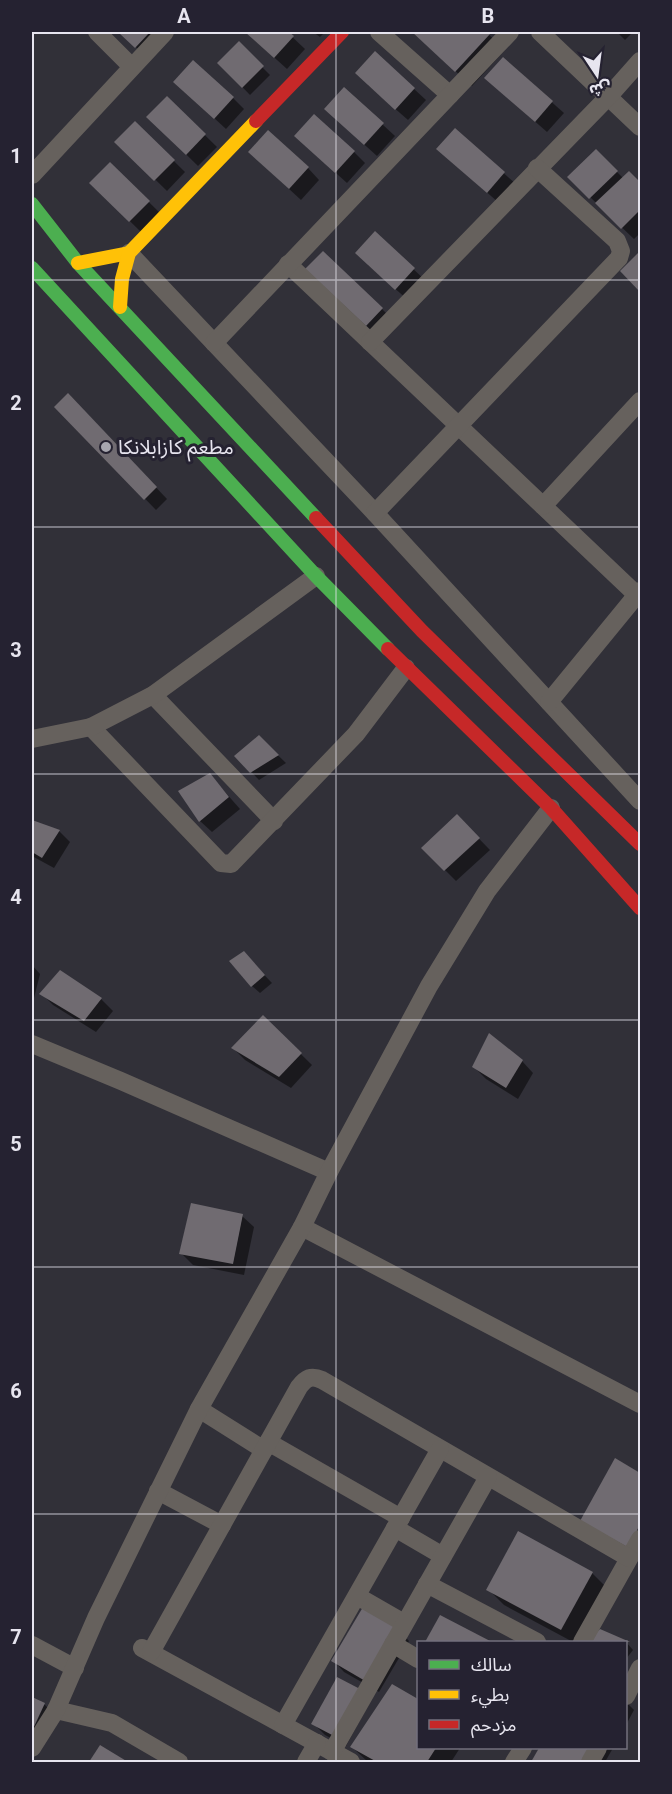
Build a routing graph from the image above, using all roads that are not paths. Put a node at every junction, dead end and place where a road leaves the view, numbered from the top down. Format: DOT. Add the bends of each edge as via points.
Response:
graph roads {
  1 [pos="97,32"];
  2 [pos="165,32"];
  3 [pos="342,32"];
  4 [pos="380,32"];
  5 [pos="510,32"];
  6 [pos="540,32"];
  7 [pos="640,61"];
  8 [pos="132,67"];
  9 [pos="450,95"];
  10 [pos="609,96"];
  11 [pos="640,127"];
  12 [pos="537,168"];
  13 [pos="32,175"];
  14 [pos="32,204"];
  15 [pos="129,253"];
  16 [pos="78,263"];
  17 [pos="288,264"];
  18 [pos="32,268"];
  19 [pos="120,307"];
  20 [pos="370,342"];
  21 [pos="214,343"];
  22 [pos="640,401"];
  23 [pos="459,426"];
  24 [pos="543,506"];
  25 [pos="375,513"];
  26 [pos="316,576"];
  27 [pos="639,595"];
  28 [pos="406,668"];
  29 [pos="153,695"];
  30 [pos="549,702"];
  31 [pos="90,727"];
  32 [pos="32,739"];
  33 [pos="640,801"];
  34 [pos="551,808"];
  35 [pos="274,821"];
  36 [pos="640,844"];
  37 [pos="640,908"];
  38 [pos="32,1044"];
  39 [pos="329,1172"];
  40 [pos="302,1227"];
  41 [pos="640,1404"];
  42 [pos="199,1409"];
  43 [pos="266,1446"];
  44 [pos="440,1449"];
  45 [pos="488,1477"];
  46 [pos="158,1491"];
  47 [pos="398,1523"];
  48 [pos="222,1525"];
  49 [pos="640,1539"];
  50 [pos="442,1556"];
  51 [pos="629,1558"];
  52 [pos="427,1584"];
  53 [pos="357,1596"];
  54 [pos="404,1623"];
  55 [pos="535,1641"];
  56 [pos="583,1641"];
  57 [pos="393,1644"];
  58 [pos="32,1646"];
  59 [pos="417,1658"];
  60 [pos="75,1668"];
  61 [pos="635,1675"];
  62 [pos="627,1694"];
  63 [pos="56,1710"];
  64 [pos="283,1725"];
  65 [pos="32,1748"];
  66 [pos="324,1748"];
  67 [pos="522,1749"];
  68 [pos="157,1757"];
  69 [pos="179,1762"];
  70 [pos="306,1762"];
  71 [pos="351,1762"];
  72 [pos="514,1762"];
  1 -- 8 [label="street"];
  2 -- 8 [label="street"];
  3 -- 15 [label="main road"];
  4 -- 9 [label="street"];
  5 -- 9 [label="street"];
  6 -- 10 [label="street"];
  7 -- 10 [label="street"];
  8 -- 13 [label="street"];
  9 -- 17 [label="street"];
  10 -- 11 [label="street"];
  10 -- 12 [label="street"];
  12 -- 20 [label="street"];
  12 -- 23 [label="street" via="617,241 619,258"];
  14 -- 16 [label="main road"];
  15 -- 16 [label="main road"];
  15 -- 19 [label="main road"];
  15 -- 21 [label="street"];
  16 -- 19 [label="main road"];
  17 -- 20 [label="street"];
  17 -- 21 [label="street"];
  18 -- 26 [label="main road"];
  19 -- 36 [label="main road" via="422,631"];
  20 -- 23 [label="street"];
  21 -- 25 [label="street"];
  22 -- 24 [label="street"];
  23 -- 24 [label="street"];
  23 -- 25 [label="street"];
  24 -- 27 [label="street"];
  25 -- 30 [label="street"];
  26 -- 28 [label="main road"];
  26 -- 29 [label="street"];
  27 -- 30 [label="street"];
  28 -- 34 [label="main road"];
  28 -- 35 [label="street" via="356,734"];
  29 -- 31 [label="street"];
  29 -- 35 [label="street"];
  30 -- 33 [label="street"];
  31 -- 32 [label="street"];
  31 -- 35 [label="street" via="221,864 235,861"];
  34 -- 37 [label="main road"];
  34 -- 39 [label="street" via="458,938"];
  38 -- 39 [label="street"];
  39 -- 40 [label="street"];
  40 -- 41 [label="street"];
  40 -- 42 [label="street"];
  42 -- 43 [label="street"];
  42 -- 46 [label="street"];
  43 -- 44 [label="street" via="299,1387 305,1379 314,1377"];
  43 -- 47 [label="street"];
  43 -- 48 [label="street"];
  44 -- 45 [label="street"];
  44 -- 47 [label="street"];
  45 -- 50 [label="street"];
  45 -- 51 [label="street"];
  46 -- 48 [label="street"];
  46 -- 60 [label="street"];
  47 -- 50 [label="street"];
  47 -- 53 [label="street"];
  48 -- 64 [label="street" via="146,1650"];
  49 -- 51 [label="street"];
  50 -- 52 [label="street"];
  51 -- 56 [label="street"];
  52 -- 54 [label="street"];
  52 -- 55 [label="street"];
  53 -- 54 [label="street"];
  53 -- 64 [label="street"];
  54 -- 57 [label="street"];
  57 -- 59 [label="street"];
  57 -- 66 [label="street"];
  58 -- 60 [label="street"];
  60 -- 63 [label="street"];
  61 -- 62 [label="street"];
  63 -- 65 [label="street"];
  63 -- 68 [label="street" via="112,1723"];
  64 -- 66 [label="street"];
  66 -- 70 [label="street"];
  66 -- 71 [label="street"];
  67 -- 72 [label="street"];
  68 -- 69 [label="street"];
}
